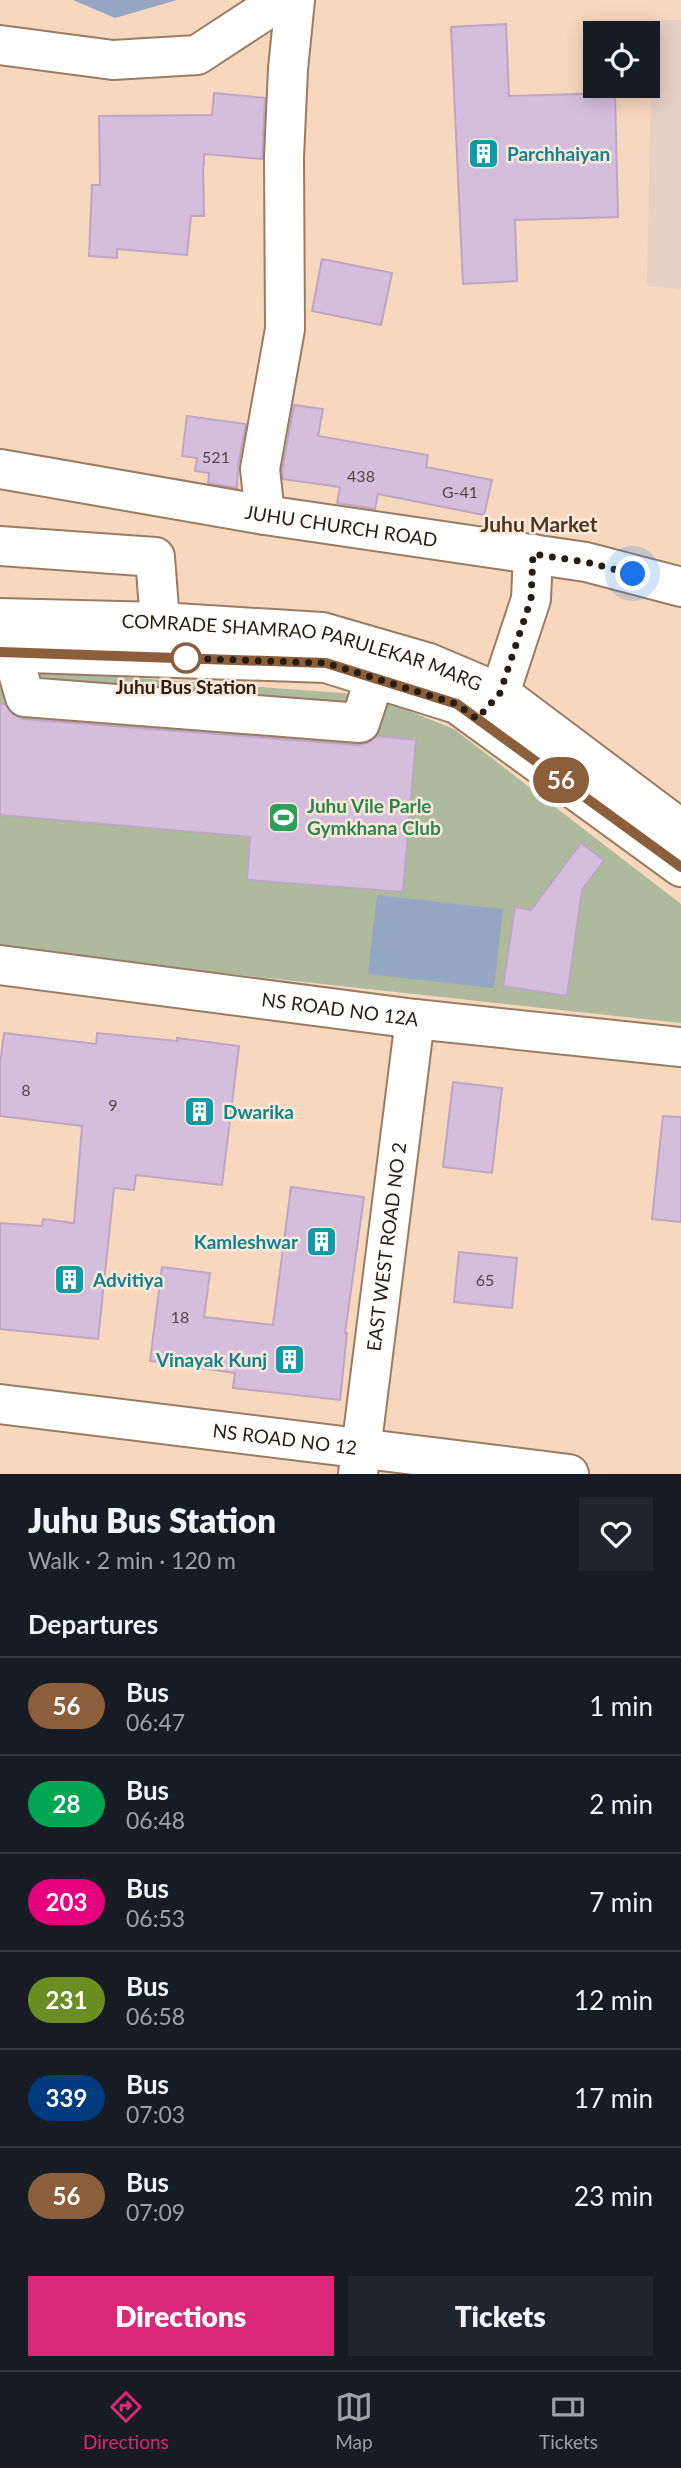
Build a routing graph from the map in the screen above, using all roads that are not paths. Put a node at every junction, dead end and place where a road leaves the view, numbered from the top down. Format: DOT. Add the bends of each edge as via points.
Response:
graph roads {
  1 [pos="281,0"];
  2 [pos="295,0"];
  3 [pos="0,45"];
  4 [pos="0,469"];
  5 [pos="265,515"];
  6 [pos="0,546"];
  7 [pos="533,554"];
  8 [pos="681,587"];
  9 [pos="157,640"];
  10 [pos="4,641"];
  11 [pos="375,678"];
  12 [pos="489,706"];
  13 [pos="681,829"];
  14 [pos="681,867"];
  15 [pos="0,965"];
  16 [pos="415,1019"];
  17 [pos="681,1047"];
  18 [pos="0,1404"];
  19 [pos="360,1462"];
  20 [pos="569,1474"];
  1 -- 3 [label="street" via="197,55 113,60"];
  2 -- 5 [label="street" via="284,157 285,329 260,469"];
  4 -- 5 [label="street, JUHU CHURCH ROAD"];
  5 -- 7 [label="street, JUHU CHURCH ROAD"];
  6 -- 9 [label="street" via="155,557"];
  7 -- 8 [label="street, JUHU CHURCH ROAD" via="586,562"];
  7 -- 12 [label="street" via="531,599"];
  9 -- 10 [label="street, COMRADE SHAMRAO PARULEKAR MARG"];
  9 -- 11 [label="street, COMRADE SHAMRAO PARULEKAR MARG" via="326,663"];
  9 -- 12 [label="street, COMRADE SHAMRAO PARULEKAR MARG" via="322,632 429,663"];
  10 -- 11 [label="street" via="25,697 360,723"];
  11 -- 12 [label="street, COMRADE SHAMRAO PARULEKAR MARG" via="457,704"];
  12 -- 13 [label="street, COMRADE SHAMRAO PARULEKAR MARG"];
  12 -- 14 [label="street, COMRADE SHAMRAO PARULEKAR MARG"];
  15 -- 16 [label="street, NS ROAD NO 12A"];
  16 -- 17 [label="street, NS ROAD NO 12A"];
  16 -- 19 [label="street, EAST WEST ROAD NO 2"];
  18 -- 19 [label="street, NS ROAD NO 12"];
  19 -- 20 [label="street, NS ROAD NO 12"];
}
